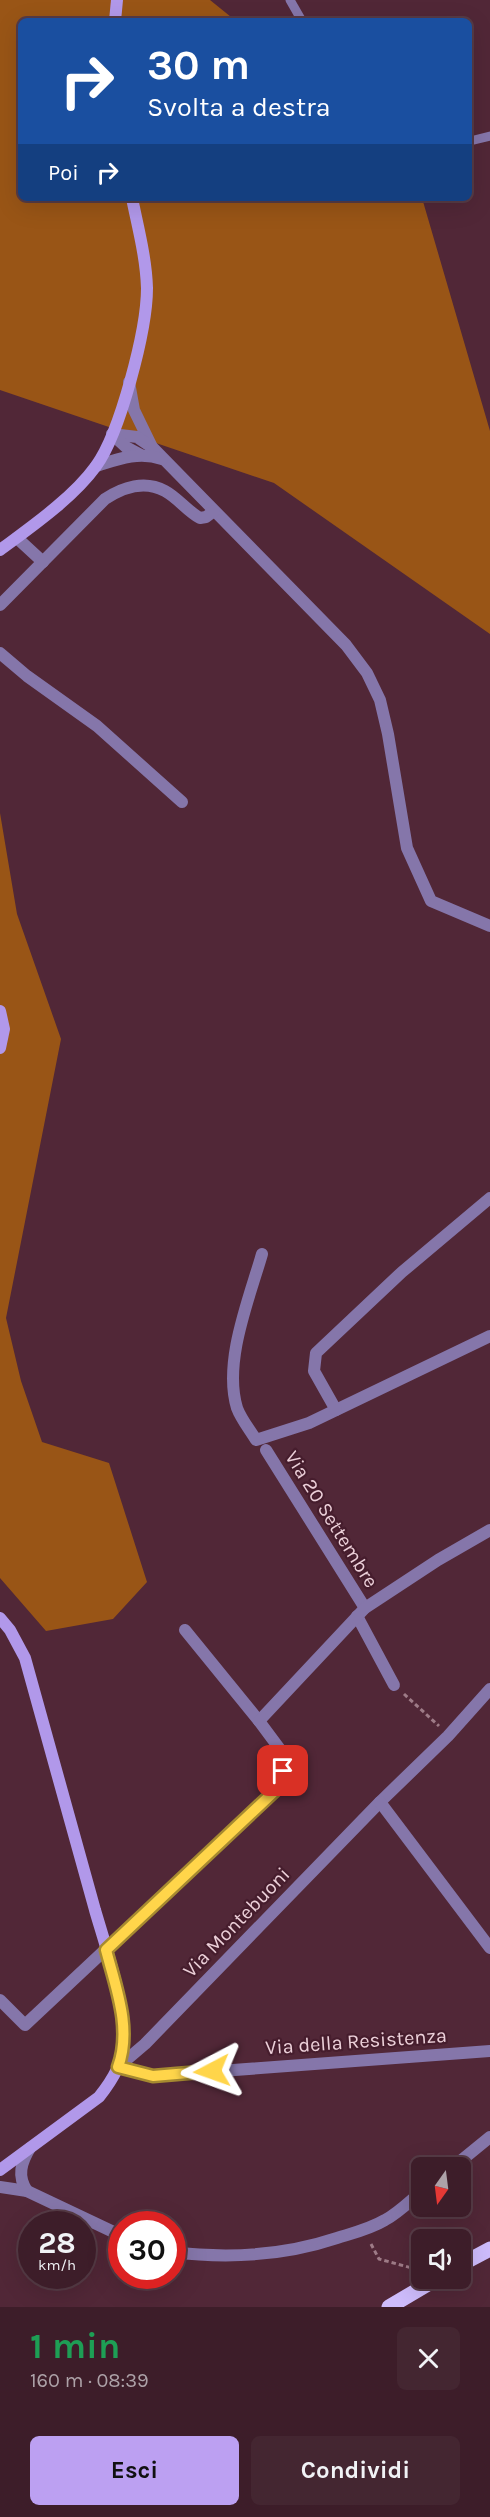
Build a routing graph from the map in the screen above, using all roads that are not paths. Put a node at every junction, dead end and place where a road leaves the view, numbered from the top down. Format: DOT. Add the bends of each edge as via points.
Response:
graph roads {
  1 [pos="117,0"];
  2 [pos="290,0"];
  3 [pos="115,18"];
  4 [pos="300,18"];
  5 [pos="490,136"];
  6 [pos="472,140"];
  7 [pos="133,201"];
  8 [pos="129,382"];
  9 [pos="112,434"];
  10 [pos="153,448"];
  11 [pos="141,455"];
  12 [pos="163,460"];
  13 [pos="96,466"];
  14 [pos="214,511"];
  15 [pos="16,538"];
  16 [pos="0,550"];
  17 [pos="43,562"];
  18 [pos="0,605"];
  19 [pos="0,653"];
  20 [pos="182,802"];
  21 [pos="490,926"];
  22 [pos="0,1011"];
  23 [pos="0,1048"];
  24 [pos="490,1198"];
  25 [pos="262,1254"];
  26 [pos="490,1336"];
  27 [pos="336,1410"];
  28 [pos="266,1450"];
  29 [pos="490,1530"];
  30 [pos="361,1612"];
  31 [pos="0,1618"];
  32 [pos="185,1630"];
  33 [pos="394,1685"];
  34 [pos="490,1689"];
  35 [pos="259,1721"];
  36 [pos="380,1802"];
  37 [pos="490,1948"];
  38 [pos="106,1950"];
  39 [pos="0,2000"];
  40 [pos="490,2050"];
  41 [pos="118,2067"];
  42 [pos="490,2137"];
  43 [pos="30,2148"];
  44 [pos="465,2157"];
  45 [pos="0,2170"];
  46 [pos="0,2187"];
  47 [pos="27,2191"];
  48 [pos="411,2201"];
  49 [pos="108,2229"];
  50 [pos="490,2249"];
  51 [pos="186,2254"];
  52 [pos="471,2259"];
  53 [pos="419,2289"];
  54 [pos="389,2307"];
  1 -- 3 [label="main road"];
  2 -- 4 [label="lane"];
  5 -- 6 [label="lane"];
  7 -- 8 [label="main road" via="147,290"];
  8 -- 9 [label="main road"];
  8 -- 10 [label="street" via="138,420"];
  9 -- 10 [label="street" via="137,437"];
  9 -- 11 [label="street"];
  9 -- 13 [label="main road"];
  10 -- 12 [label="street"];
  11 -- 12 [label="street"];
  11 -- 13 [label="street"];
  12 -- 14 [label="street"];
  13 -- 15 [label="main road" via="52,510"];
  14 -- 17 [label="street" via="200,518 166,492 151,486 120,489 105,498"];
  14 -- 21 [label="street" via="346,645 367,673 380,700 388,734 407,848 431,901"];
  15 -- 16 [label="main road"];
  15 -- 17 [label="street"];
  17 -- 18 [label="street"];
  19 -- 20 [label="street" via="97,726"];
  22 -- 23 [label="main road" via="4,1029"];
  24 -- 27 [label="street" via="402,1272 316,1353 314,1371"];
  25 -- 27 [label="street" via="232,1378 238,1410 256,1440 309,1424"];
  26 -- 27 [label="street"];
  28 -- 30 [label="street, Via 20 Settembre"];
  29 -- 30 [label="street, Via 20 Settembre"];
  30 -- 33 [label="street"];
  30 -- 35 [label="street, Via 20 Settembre"];
  31 -- 38 [label="main road" via="25,1658"];
  32 -- 35 [label="street"];
  34 -- 36 [label="street, Via Montebuoni"];
  35 -- 38 [label="street" via="285,1756 280,1786"];
  36 -- 37 [label="street"];
  36 -- 41 [label="street, Via Montebuoni" via="145,2044"];
  38 -- 39 [label="street" via="25,2025"];
  38 -- 41 [label="main road" via="124,2028"];
  40 -- 41 [label="street, Via della Resistenza" via="153,2076"];
  41 -- 43 [label="main road, Via Montebuoni" via="99,2097"];
  42 -- 44 [label="street"];
  43 -- 45 [label="main road, Via Montebuoni"];
  43 -- 47 [label="street" via="21,2174"];
  46 -- 47 [label="street"];
  47 -- 49 [label="street"];
  48 -- 51 [label="street" via="386,2220 316,2245 237,2256"];
  50 -- 52 [label="main road"];
  53 -- 54 [label="main road"];
}
